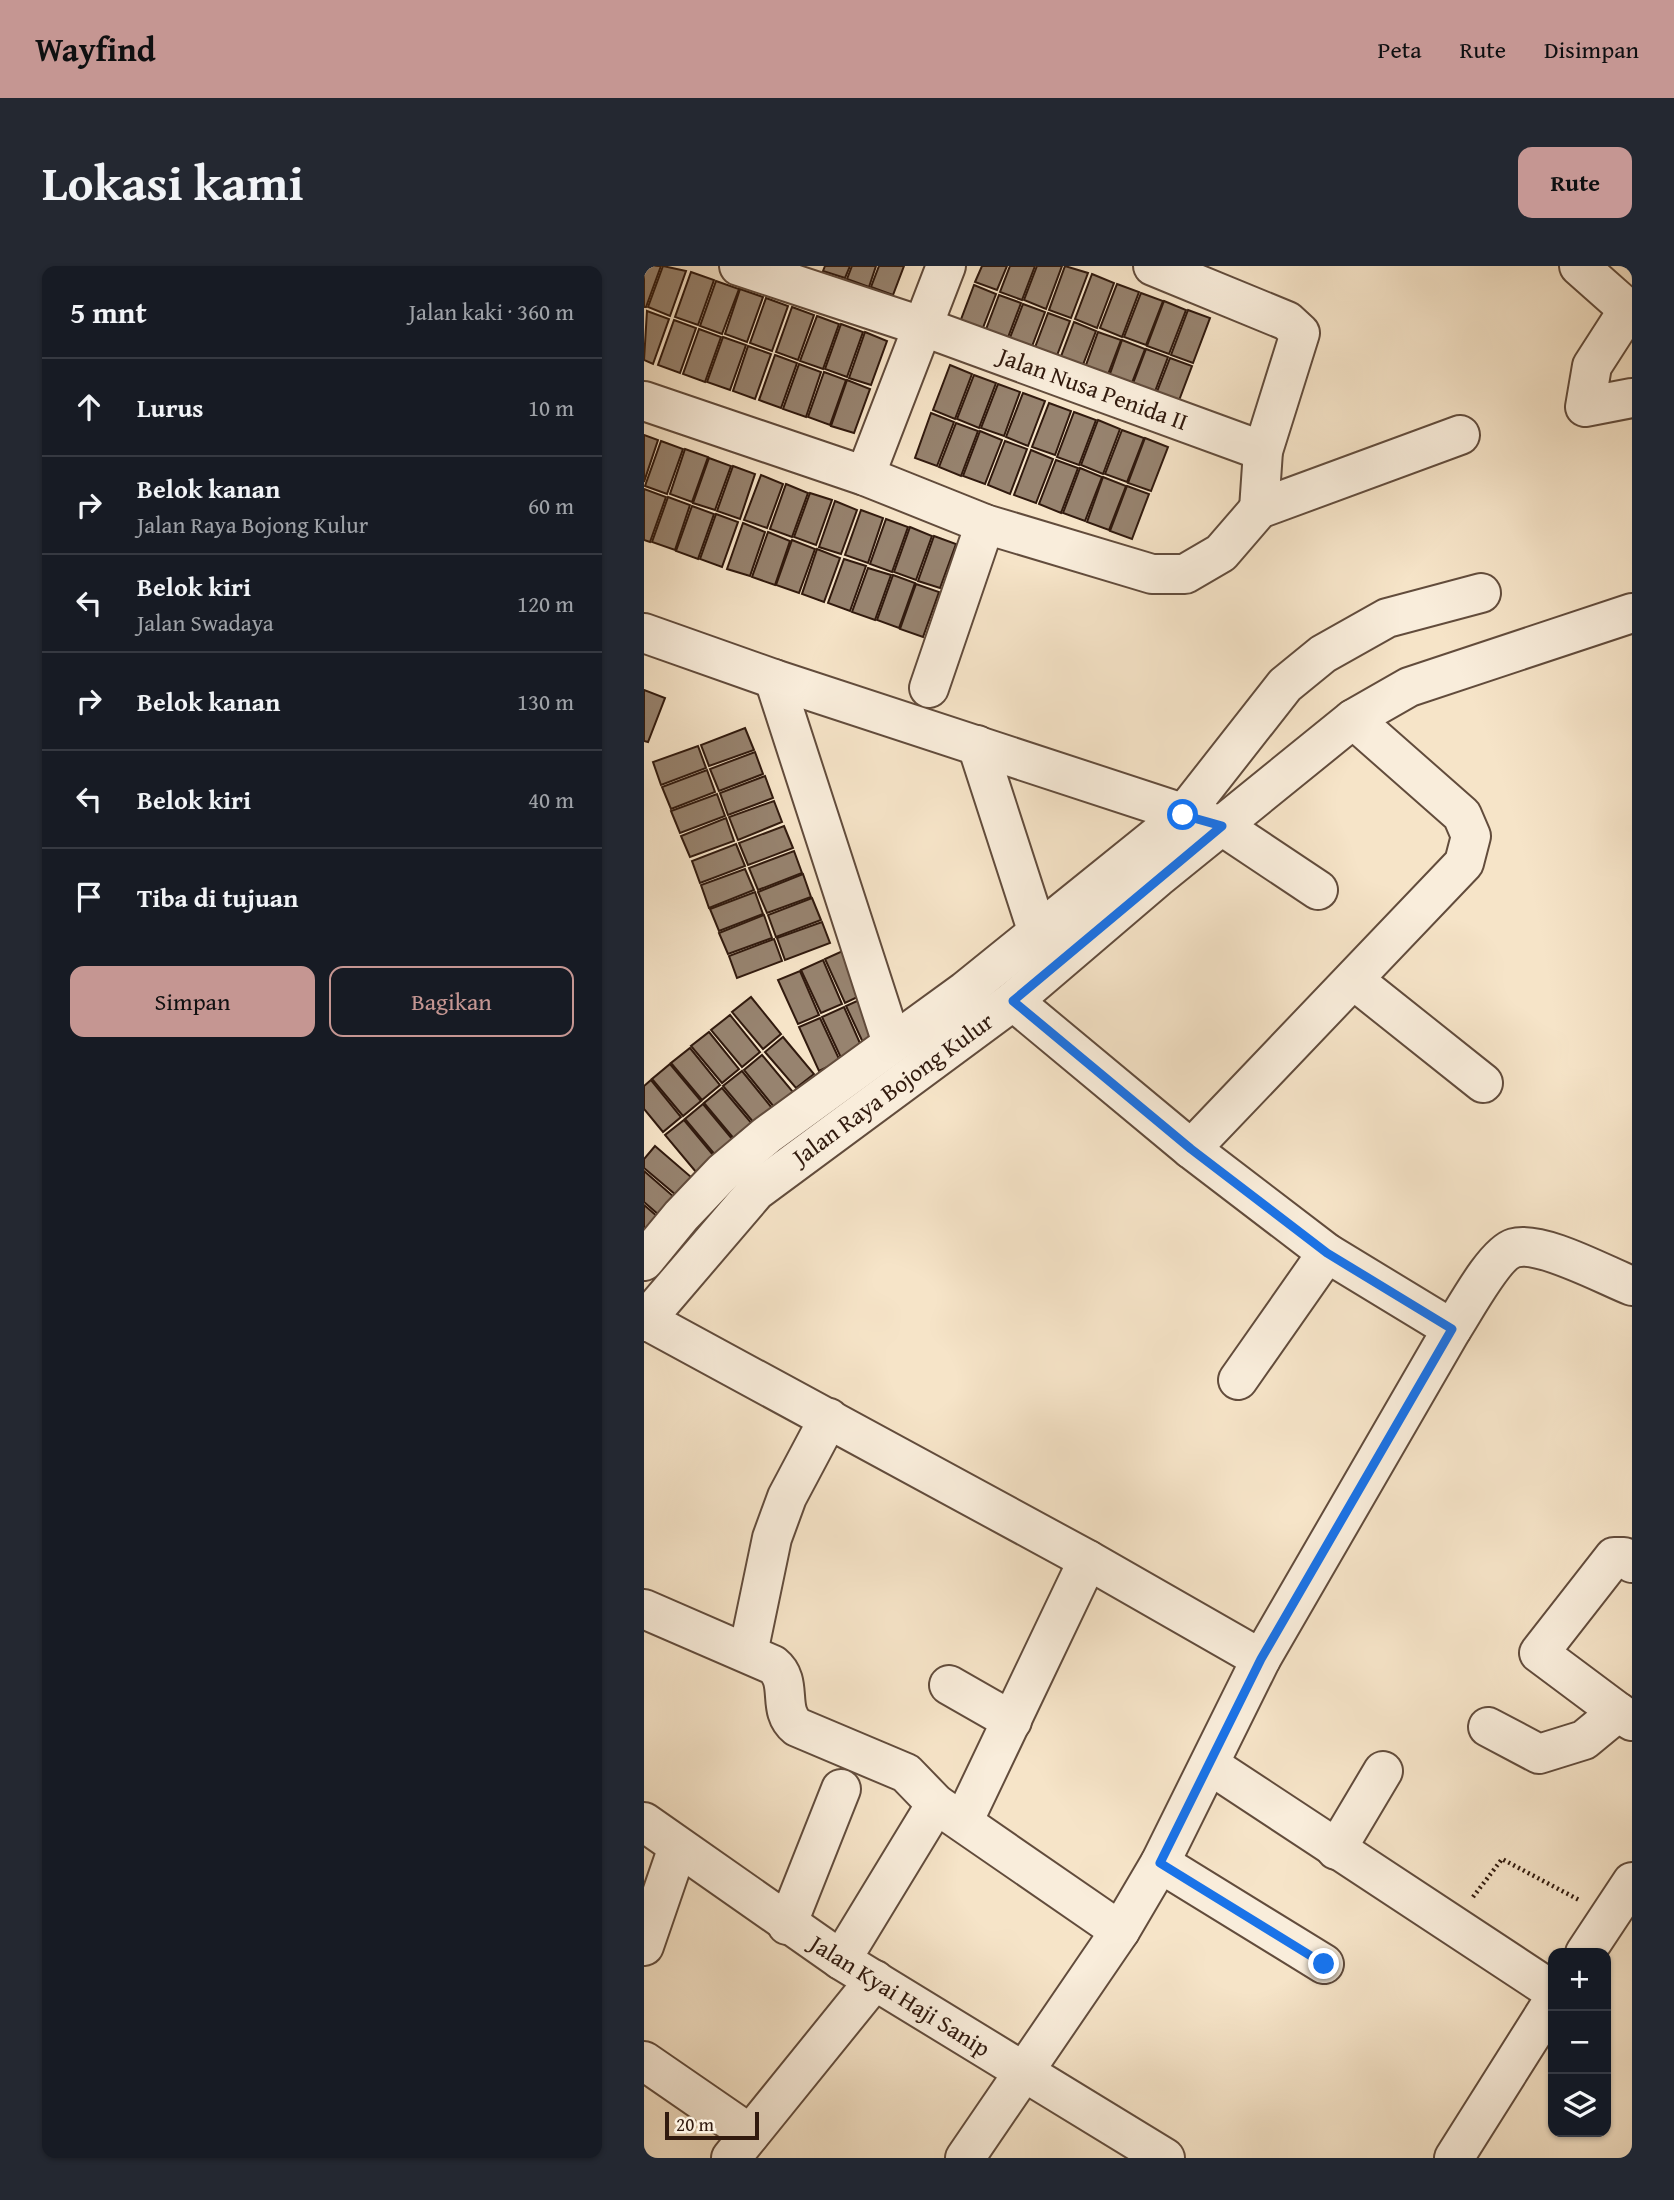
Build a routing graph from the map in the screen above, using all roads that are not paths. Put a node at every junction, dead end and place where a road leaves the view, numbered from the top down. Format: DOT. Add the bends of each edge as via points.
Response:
graph roads {
  1 [pos="739,266"];
  2 [pos="946,266"];
  3 [pos="1153,266"];
  4 [pos="1611,288"];
  5 [pos="923,327"];
  6 [pos="1632,398"];
  7 [pos="644,401"];
  8 [pos="1460,435"];
  9 [pos="1263,451"];
  10 [pos="864,476"];
  11 [pos="1259,509"];
  12 [pos="985,524"];
  13 [pos="1481,593"];
  14 [pos="1632,613"];
  15 [pos="644,634"];
  16 [pos="774,679"];
  17 [pos="929,688"];
  18 [pos="1353,719"];
  19 [pos="977,745"];
  20 [pos="1183,815"];
  21 [pos="1222,826"];
  22 [pos="1318,890"];
  23 [pos="1037,930"];
  24 [pos="1355,981"];
  25 [pos="1013,1001"];
  26 [pos="892,1043"];
  27 [pos="1483,1083"];
  28 [pos="1191,1149"];
  29 [pos="1327,1253"];
  30 [pos="644,1261"];
  31 [pos="1632,1286"];
  32 [pos="645,1321"];
  33 [pos="1452,1329"];
  34 [pos="1238,1380"];
  35 [pos="829,1418"];
  36 [pos="1088,1560"];
  37 [pos="1632,1563"];
  38 [pos="644,1609"];
  39 [pos="748,1653"];
  40 [pos="1261,1659"];
  41 [pos="949,1685"];
  42 [pos="1625,1717"];
  43 [pos="1012,1721"];
  44 [pos="1488,1727"];
  45 [pos="1210,1765"];
  46 [pos="1383,1771"];
  47 [pos="841,1789"];
  48 [pos="949,1813"];
  49 [pos="644,1822"];
  50 [pos="678,1847"];
  51 [pos="1336,1850"];
  52 [pos="1160,1863"];
  53 [pos="1632,1882"];
  54 [pos="788,1925"];
  55 [pos="1119,1931"];
  56 [pos="644,1946"];
  57 [pos="1588,1948"];
  58 [pos="841,1960"];
  59 [pos="1324,1964"];
  60 [pos="875,1980"];
  61 [pos="1548,1988"];
  62 [pos="1548,2009"];
  63 [pos="644,2062"];
  64 [pos="1022,2073"];
  65 [pos="741,2146"];
  66 [pos="965,2158"];
  67 [pos="1165,2158"];
  68 [pos="1454,2158"];
  1 -- 5 [label="street, Jalan Nusa Penida II"];
  2 -- 5 [label="street"];
  3 -- 9 [label="street" via="1287,321 1300,333"];
  4 -- 6 [label="street" via="1585,407"];
  5 -- 9 [label="street, Jalan Nusa Penida II"];
  5 -- 10 [label="street"];
  7 -- 10 [label="street"];
  8 -- 11 [label="street"];
  9 -- 11 [label="street"];
  10 -- 12 [label="street"];
  11 -- 12 [label="street" via="1220,553 1185,573 1152,574"];
  12 -- 17 [label="street"];
  13 -- 20 [label="street" via="1387,618 1323,654 1285,685"];
  14 -- 18 [label="street, Jalan Raya Bojong Kulur" via="1409,687"];
  15 -- 16 [label="street"];
  16 -- 19 [label="street"];
  16 -- 26 [label="street"];
  18 -- 21 [label="street, Jalan Raya Bojong Kulur"];
  18 -- 24 [label="street" via="1462,815 1471,836 1464,863"];
  19 -- 20 [label="street"];
  19 -- 23 [label="street"];
  20 -- 21 [label="street"];
  20 -- 23 [label="street"];
  21 -- 22 [label="street"];
  21 -- 25 [label="street, Jalan Raya Bojong Kulur"];
  23 -- 26 [label="street" via="965,991"];
  24 -- 27 [label="street"];
  24 -- 28 [label="street"];
  25 -- 28 [label="street"];
  25 -- 32 [label="street, Jalan Raya Bojong Kulur" via="756,1191"];
  26 -- 30 [label="street" via="723,1172"];
  28 -- 29 [label="street"];
  29 -- 33 [label="street"];
  29 -- 34 [label="street"];
  31 -- 33 [label="street" via="1538,1248 1514,1248 1499,1259"];
  32 -- 35 [label="street"];
  33 -- 40 [label="street"];
  35 -- 36 [label="street"];
  35 -- 39 [label="street" via="772,1538"];
  36 -- 40 [label="street"];
  36 -- 43 [label="street"];
  37 -- 42 [label="street" via="1614,1557 1539,1653"];
  38 -- 39 [label="street"];
  39 -- 48 [label="street" via="781,1672 785,1709 797,1727 906,1773"];
  40 -- 45 [label="street"];
  41 -- 43 [label="street"];
  42 -- 44 [label="street" via="1584,1740 1539,1754"];
  43 -- 48 [label="street"];
  45 -- 51 [label="street"];
  45 -- 52 [label="street"];
  46 -- 51 [label="street"];
  47 -- 54 [label="street"];
  48 -- 55 [label="street"];
  48 -- 58 [label="street"];
  49 -- 50 [label="street, Jalan Kyai Haji Sanip"];
  50 -- 54 [label="street, Jalan Kyai Haji Sanip"];
  50 -- 56 [label="street"];
  51 -- 61 [label="street"];
  52 -- 55 [label="street"];
  52 -- 59 [label="street"];
  53 -- 57 [label="street"];
  54 -- 58 [label="street, Jalan Kyai Haji Sanip"];
  55 -- 64 [label="street"];
  58 -- 60 [label="street, Jalan Kyai Haji Sanip"];
  60 -- 64 [label="street, Jalan Kyai Haji Sanip"];
  60 -- 65 [label="street"];
  62 -- 68 [label="street"];
  63 -- 65 [label="street"];
  64 -- 66 [label="street"];
  64 -- 67 [label="street, Jalan Kyai Haji Sanip"];
}
